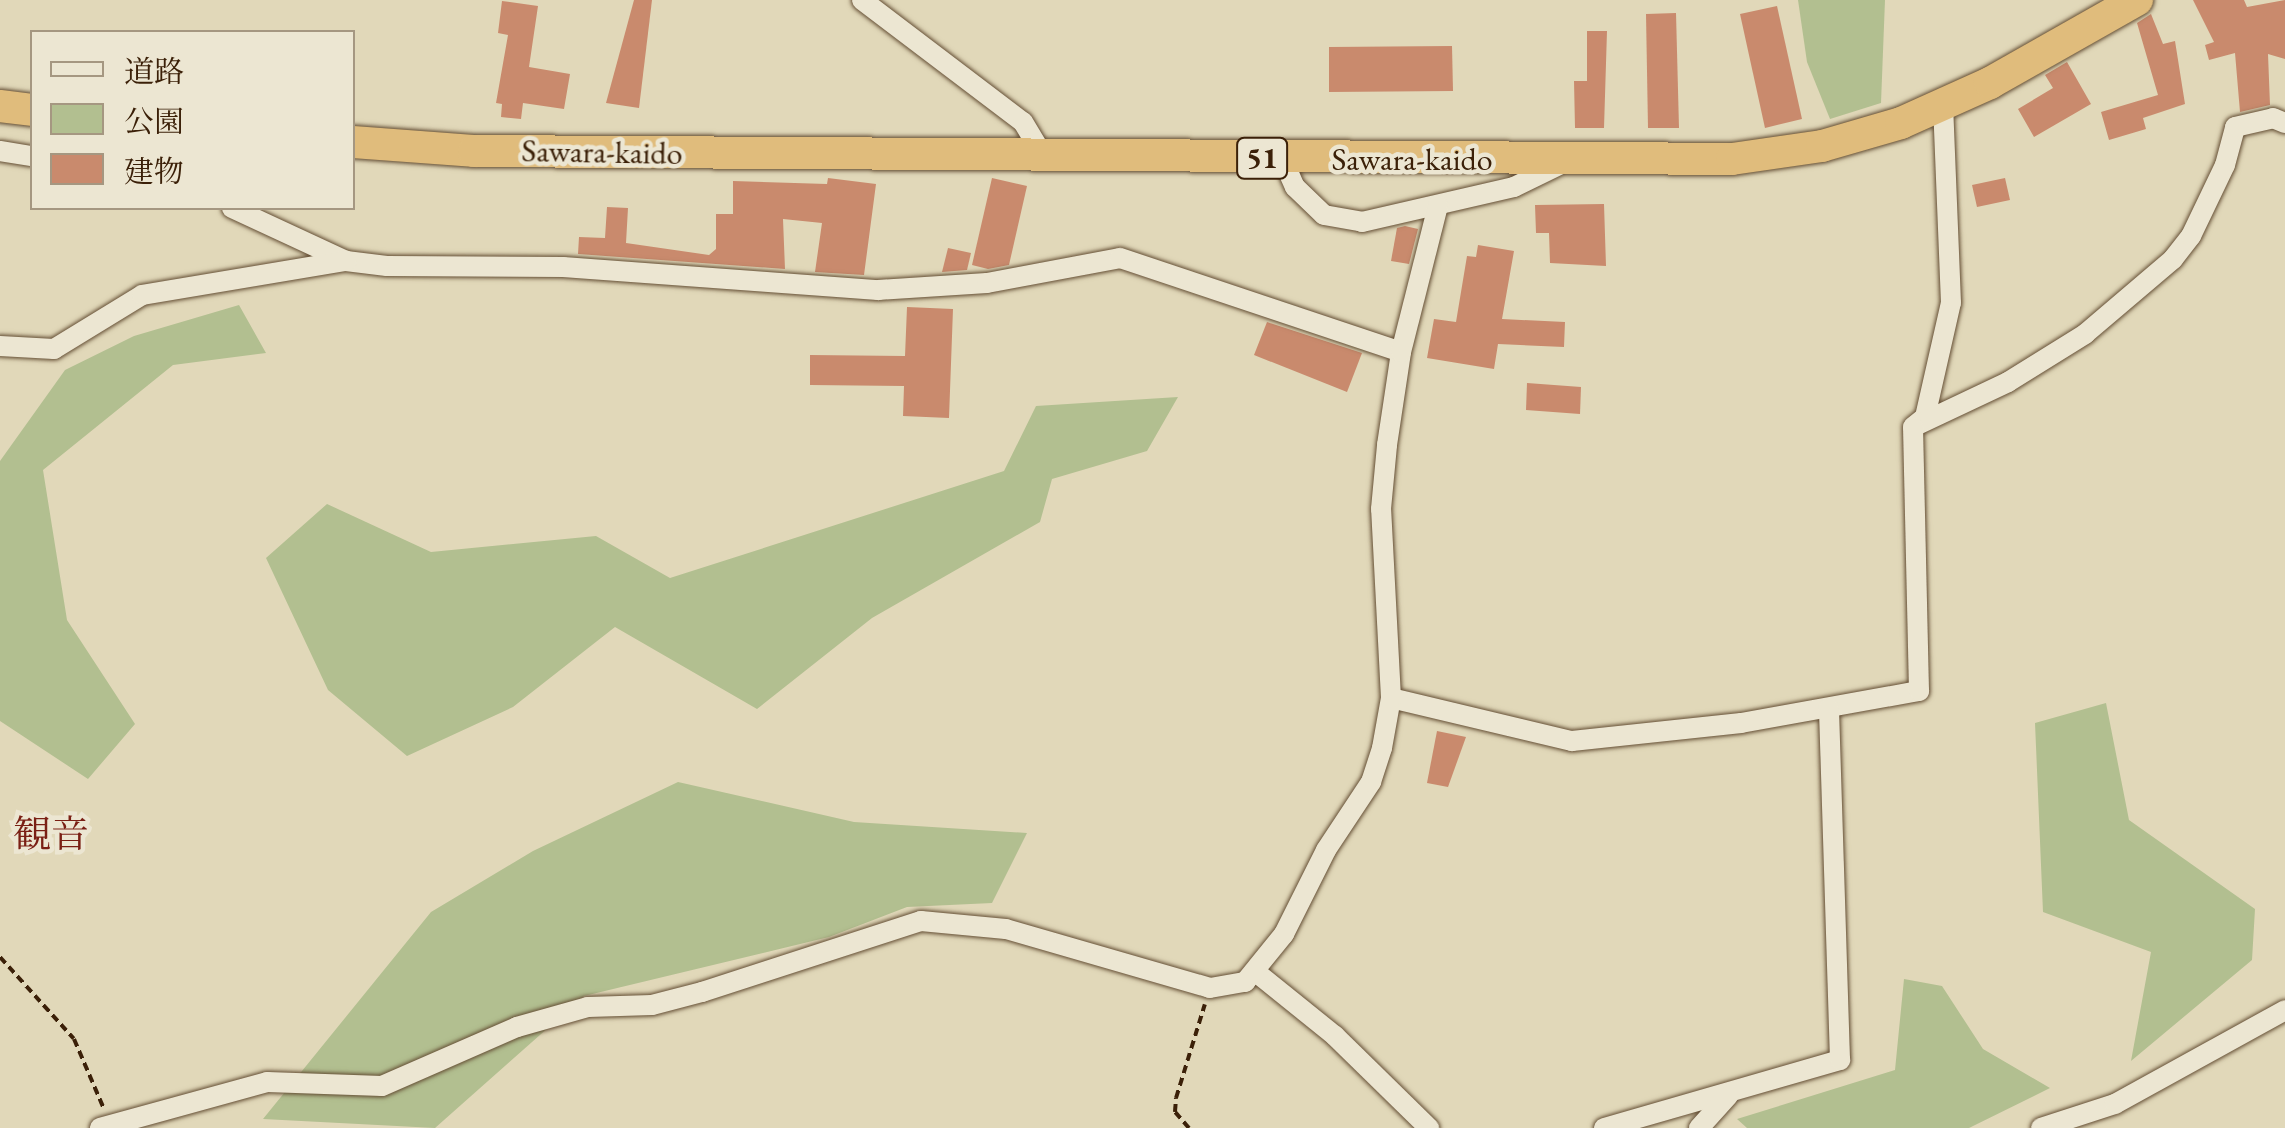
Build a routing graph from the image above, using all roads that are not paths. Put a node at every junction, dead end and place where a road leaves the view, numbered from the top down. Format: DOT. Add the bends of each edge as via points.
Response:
graph roads {
  1 [pos="862,0"];
  2 [pos="2137,0"];
  3 [pos="1943,105"];
  4 [pos="0,106"];
  5 [pos="30,110"];
  6 [pos="2285,122"];
  7 [pos="355,142"];
  8 [pos="0,151"];
  9 [pos="1042,155"];
  10 [pos="30,156"];
  11 [pos="1282,158"];
  12 [pos="1571,159"];
  13 [pos="1438,206"];
  14 [pos="236,210"];
  15 [pos="346,260"];
  16 [pos="0,346"];
  17 [pos="1401,352"];
  18 [pos="1912,427"];
  19 [pos="1391,698"];
  20 [pos="1829,708"];
  21 [pos="1258,973"];
  22 [pos="2285,1010"];
  23 [pos="1729,1095"];
  24 [pos="107,1126"];
  25 [pos="1430,1128"];
  26 [pos="1604,1128"];
  27 [pos="1699,1128"];
  28 [pos="2041,1128"];
  1 -- 9 [label="street" via="1024,122"];
  2 -- 3 [label="highway, Sawara-kaido / 51"];
  3 -- 12 [label="highway, Sawara-kaido / 51" via="1862,136 1732,159"];
  3 -- 18 [label="street" via="1951,303 1925,417"];
  4 -- 5 [label="highway"];
  6 -- 18 [label="street" via="2272,118 2236,127 2226,165 2174,260 2084,334 2008,382"];
  7 -- 9 [label="highway, Sawara-kaido / 51" via="474,151"];
  8 -- 10 [label="street"];
  9 -- 11 [label="highway, Sawara-kaido / 51"];
  11 -- 12 [label="highway, Sawara-kaido / 51"];
  11 -- 13 [label="street" via="1296,188 1324,215 1362,222"];
  12 -- 13 [label="street" via="1514,186"];
  13 -- 17 [label="street"];
  14 -- 15 [label="street"];
  15 -- 16 [label="street" via="142,295 54,349"];
  15 -- 17 [label="street" via="686,273 878,290 986,283 1120,258"];
  17 -- 19 [label="street" via="1381,508"];
  18 -- 20 [label="street" via="1919,691"];
  19 -- 20 [label="street" via="1572,741"];
  19 -- 21 [label="street" via="1371,782"];
  20 -- 23 [label="street" via="1840,1060"];
  21 -- 24 [label="street" via="1210,988 1006,929 921,921 652,1006 588,1007 517,1026 382,1086 267,1082"];
  21 -- 25 [label="street"];
  22 -- 28 [label="street" via="2130,1097"];
  23 -- 26 [label="street"];
  23 -- 27 [label="street"];
}
